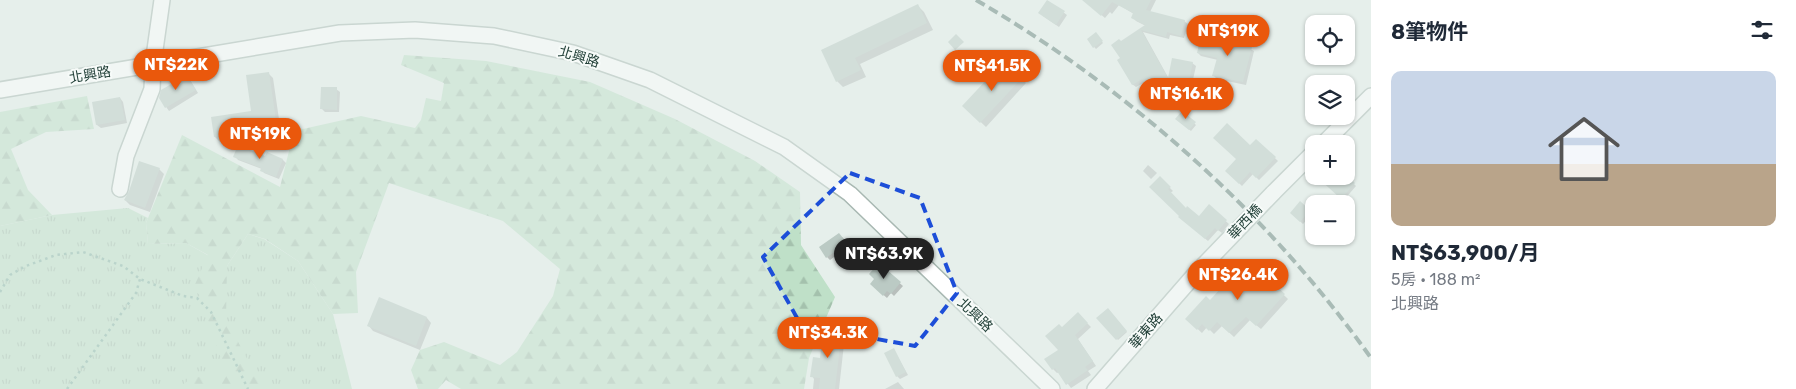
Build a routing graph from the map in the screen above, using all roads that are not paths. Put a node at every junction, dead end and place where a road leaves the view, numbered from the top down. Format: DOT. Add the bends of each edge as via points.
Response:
graph roads {
  1 [pos="162,0"];
  2 [pos="153,64"];
  3 [pos="0,90"];
  4 [pos="1371,96"];
  5 [pos="1331,135"];
  6 [pos="1305,161"];
  7 [pos="120,189"];
  8 [pos="1197,272"];
  9 [pos="1052,389"];
  10 [pos="1095,389"];
  1 -- 2 [label="street"];
  2 -- 3 [label="street, 北興路"];
  2 -- 7 [label="street" via="152,89 126,156"];
  2 -- 9 [label="street, 北興路" via="340,33 415,30 494,36 573,53 650,80 784,147 850,194"];
  4 -- 5 [label="street"];
  6 -- 8 [label="street, 華西橋, bridge"];
  8 -- 10 [label="street, 華東路"];
}
